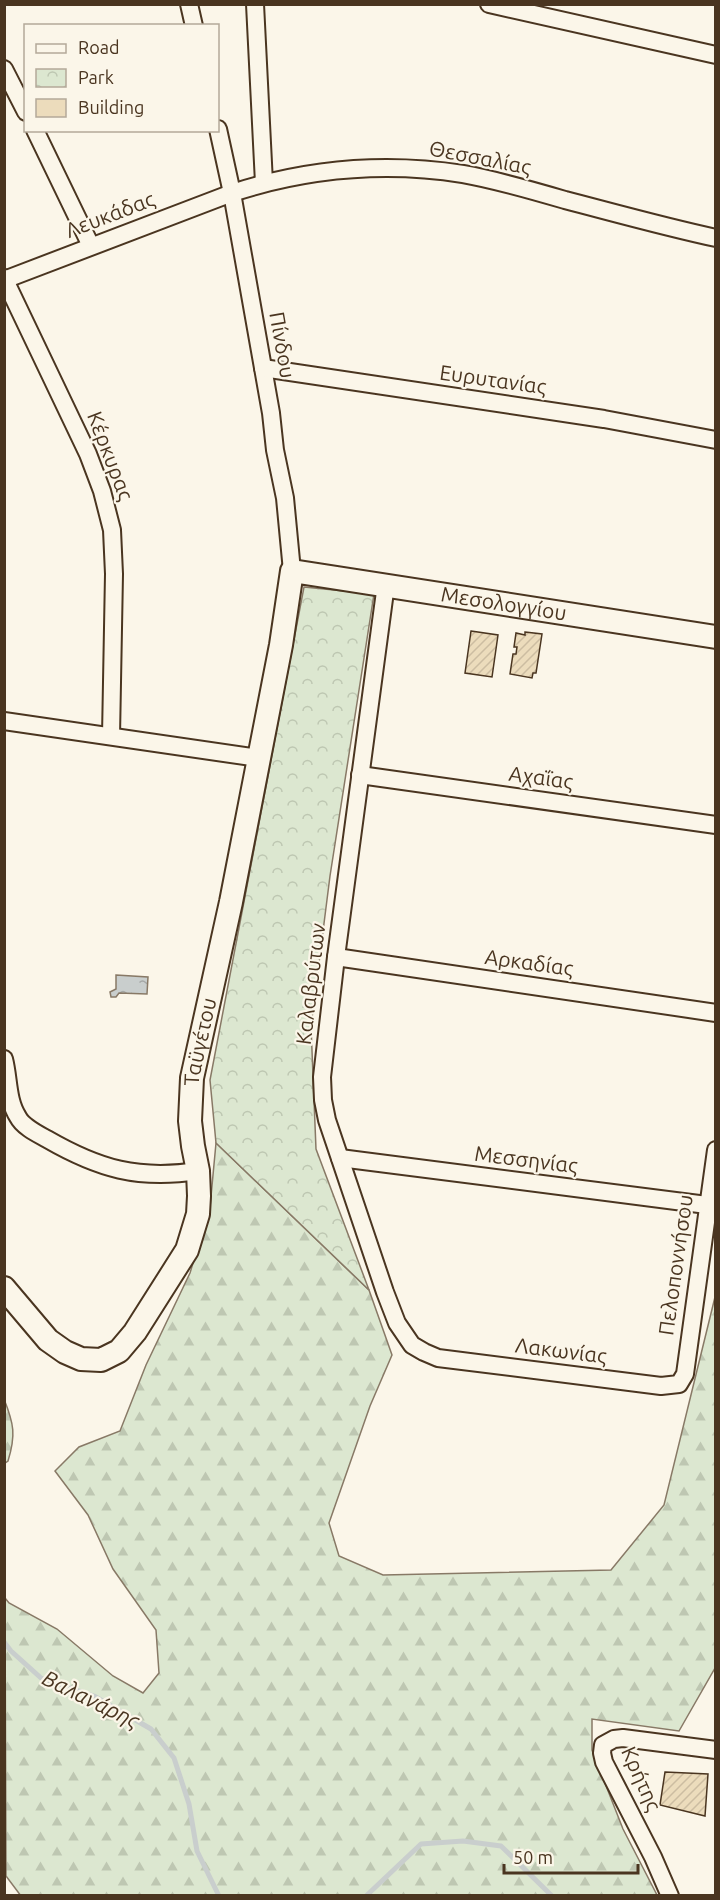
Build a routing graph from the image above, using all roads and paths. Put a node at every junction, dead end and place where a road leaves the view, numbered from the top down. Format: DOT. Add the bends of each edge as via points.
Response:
graph roads {
  1 [pos="189,4"];
  2 [pos="255,4"];
  3 [pos="489,4"];
  4 [pos="194,24"];
  5 [pos="716,55"];
  6 [pos="4,69"];
  7 [pos="24,108"];
  8 [pos="35,132"];
  9 [pos="219,132"];
  10 [pos="264,183"];
  11 [pos="232,193"];
  12 [pos="716,238"];
  13 [pos="91,246"];
  14 [pos="5,279"];
  15 [pos="263,368"];
  16 [pos="716,440"];
  17 [pos="292,571"];
  18 [pos="386,584"];
  19 [pos="716,637"];
  20 [pos="4,721"];
  21 [pos="111,736"];
  22 [pos="258,758"];
  23 [pos="360,775"];
  24 [pos="716,825"];
  25 [pos="336,957"];
  26 [pos="716,1013"];
  27 [pos="4,1059"];
  28 [pos="716,1150"];
  29 [pos="340,1158"];
  30 [pos="198,1171"];
  31 [pos="707,1205"];
  32 [pos="4,1288"];
  33 [pos="438,1358"];
  34 [pos="679,1384"];
  35 [pos="716,1750"];
  36 [pos="669,1896"];
  1 -- 4 [label="street"];
  2 -- 10 [label="street"];
  3 -- 5 [label="street"];
  6 -- 7 [label="street"];
  8 -- 13 [label="street"];
  9 -- 11 [label="street, Πίνδου"];
  10 -- 11 [label="street, Θεσσαλίας"];
  10 -- 12 [label="street, Θεσσαλίας" via="355,169 447,172 501,182"];
  11 -- 13 [label="street, Λευκάδας"];
  11 -- 15 [label="street, Πίνδου"];
  13 -- 14 [label="street, Λευκάδας"];
  14 -- 21 [label="street, Κέρκυρας" via="97,474 109,514 114,573"];
  15 -- 16 [label="street, Ευρυτανίας" via="604,419"];
  15 -- 17 [label="street, Πίνδου" via="285,498"];
  17 -- 18 [label="street, Μεσολογγίου"];
  17 -- 22 [label="street, Ταϋγέτου"];
  18 -- 19 [label="street, Μεσολογγίου"];
  18 -- 23 [label="street, Καλαβρύτων"];
  20 -- 21 [label="street"];
  21 -- 22 [label="street"];
  22 -- 30 [label="street, Ταϋγέτου" via="192,1078 190,1121"];
  23 -- 24 [label="street, Αχαΐας"];
  23 -- 25 [label="street, Καλαβρύτων"];
  25 -- 26 [label="street, Αρκαδίας"];
  25 -- 29 [label="street, Καλαβρύτων" via="322,1077 327,1120"];
  27 -- 30 [label="street" via="12,1107 20,1121 41,1136 79,1157 118,1169 153,1175"];
  28 -- 31 [label="street, Πελοποννήσου"];
  29 -- 31 [label="street, Μεσσηνίας"];
  29 -- 33 [label="street, Καλαβρύτων" via="397,1323 412,1345"];
  30 -- 32 [label="street, Ταϋγέτου" via="198,1214 187,1250 119,1351 101,1360 81,1359 65,1352 48,1340"];
  31 -- 34 [label="street, Πελοποννήσου" via="685,1374"];
  33 -- 34 [label="street, Λακωνίας" via="661,1386"];
  35 -- 36 [label="street, Κρήτης" via="622,1738 603,1745 604,1762"];
}
